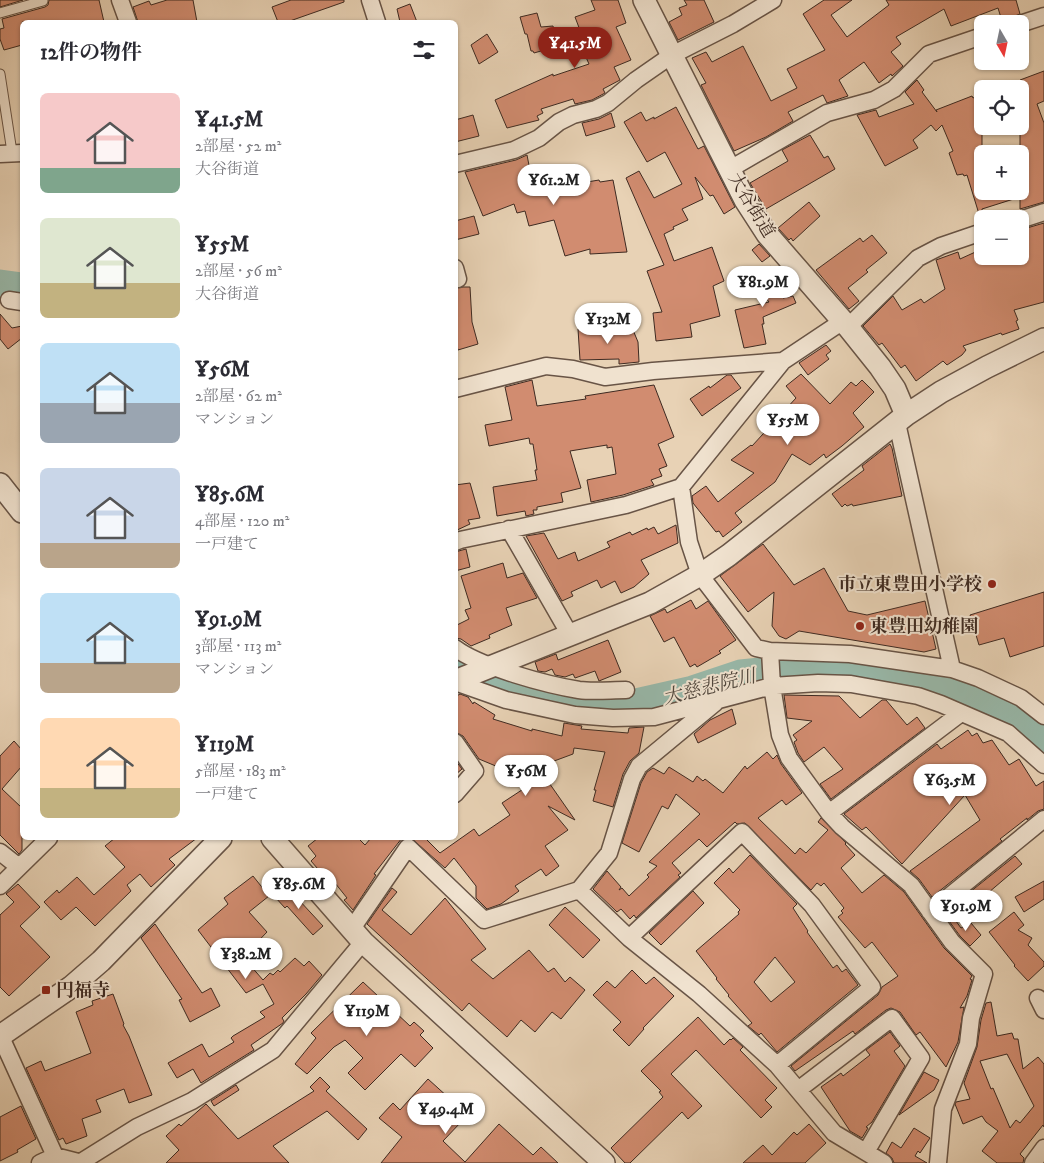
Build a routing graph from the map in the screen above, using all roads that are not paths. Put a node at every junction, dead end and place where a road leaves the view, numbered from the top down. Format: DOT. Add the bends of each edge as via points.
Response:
graph roads {
  1 [pos="120,0"];
  2 [pos="370,0"];
  3 [pos="644,0"];
  4 [pos="773,0"];
  5 [pos="43,1"];
  6 [pos="0,13"];
  7 [pos="1044,16"];
  8 [pos="127,20"];
  9 [pos="376,20"];
  10 [pos="1029,21"];
  11 [pos="974,39"];
  12 [pos="672,55"];
  13 [pos="0,74"];
  14 [pos="11,153"];
  15 [pos="458,163"];
  16 [pos="730,169"];
  17 [pos="1044,212"];
  18 [pos="1029,217"];
  19 [pos="974,235"];
  20 [pos="846,324"];
  21 [pos="1044,339"];
  22 [pos="783,361"];
  23 [pos="458,388"];
  24 [pos="902,419"];
  25 [pos="0,484"];
  26 [pos="681,487"];
  27 [pos="20,509"];
  28 [pos="508,530"];
  29 [pos="458,541"];
  30 [pos="700,575"];
  31 [pos="570,635"];
  32 [pos="458,650"];
  33 [pos="770,651"];
  34 [pos="492,667"];
  35 [pos="952,669"];
  36 [pos="458,680"];
  37 [pos="458,682"];
  38 [pos="772,686"];
  39 [pos="626,690"];
  40 [pos="719,700"];
  41 [pos="961,713"];
  42 [pos="1044,716"];
  43 [pos="458,746"];
  44 [pos="1044,765"];
  45 [pos="458,791"];
  46 [pos="829,813"];
  47 [pos="1044,819"];
  48 [pos="47,840"];
  49 [pos="219,840"];
  50 [pos="274,840"];
  51 [pos="412,842"];
  52 [pos="0,852"];
  53 [pos="19,867"];
  54 [pos="0,886"];
  55 [pos="579,890"];
  56 [pos="930,912"];
  57 [pos="357,936"];
  58 [pos="629,938"];
  59 [pos="2,1032"];
  60 [pos="777,1065"];
  61 [pos="798,1090"];
  62 [pos="1044,1148"];
  63 [pos="866,1152"];
  64 [pos="47,1160"];
  65 [pos="81,1162"];
  66 [pos="604,1163"];
  67 [pos="884,1163"];
  68 [pos="938,1163"];
  69 [pos="1033,1163"];
  1 -- 8 [label="street"];
  2 -- 9 [label="street"];
  3 -- 12 [label="street, 大谷街道"];
  4 -- 12 [label="street"];
  5 -- 6 [label="lane"];
  7 -- 10 [label="street"];
  11 -- 16 [label="street" via="929,54 894,89 874,100 827,114"];
  12 -- 15 [label="street" via="608,103 559,122 539,138 514,150"];
  12 -- 16 [label="street, 大谷街道"];
  13 -- 14 [label="lane"];
  16 -- 20 [label="street, 大谷街道" via="767,234"];
  17 -- 18 [label="street"];
  19 -- 20 [label="street" via="918,258"];
  20 -- 22 [label="street"];
  20 -- 24 [label="street, 大谷街道" via="895,389"];
  21 -- 24 [label="street" via="941,392"];
  22 -- 23 [label="street" via="605,377 546,366"];
  22 -- 26 [label="street"];
  24 -- 30 [label="street"];
  24 -- 35 [label="street"];
  25 -- 27 [label="street"];
  26 -- 28 [label="street" via="626,505"];
  26 -- 30 [label="street" via="689,542"];
  28 -- 29 [label="street"];
  28 -- 31 [label="street"];
  30 -- 31 [label="street" via="650,603"];
  30 -- 33 [label="street" via="756,648"];
  31 -- 34 [label="street"];
  32 -- 34 [label="street"];
  33 -- 35 [label="street" via="850,654"];
  33 -- 38 [label="street"];
  34 -- 36 [label="street"];
  34 -- 39 [label="street" via="580,690"];
  35 -- 42 [label="street" via="1021,698"];
  37 -- 40 [label="street" via="506,700 575,715 613,718 654,717"];
  38 -- 40 [label="street"];
  38 -- 41 [label="street" via="851,684 918,696"];
  38 -- 46 [label="street" via="780,735 789,758"];
  40 -- 55 [label="street" via="639,766 609,853"];
  41 -- 44 [label="street" via="1008,733"];
  41 -- 46 [label="street"];
  43 -- 45 [label="street" via="475,771"];
  46 -- 56 [label="street" via="911,885"];
  47 -- 56 [label="street"];
  48 -- 53 [label="street"];
  49 -- 59 [label="street" via="101,961 71,986"];
  50 -- 57 [label="street"];
  51 -- 55 [label="street" via="484,920"];
  51 -- 57 [label="street"];
  52 -- 53 [label="street"];
  53 -- 54 [label="street"];
  55 -- 58 [label="street"];
  56 -- 68 [label="street" via="952,942 984,974 968,1044 942,1109"];
  57 -- 65 [label="street" via="273,1050 192,1101 137,1127"];
  57 -- 66 [label="street"];
  58 -- 60 [label="street" via="699,994"];
  58 -- 60 [label="street" via="742,832 812,905 872,987"];
  59 -- 64 [label="street"];
  60 -- 61 [label="street"];
  61 -- 63 [label="street" via="834,1133"];
  61 -- 63 [label="street" via="892,1018 921,1058"];
  62 -- 69 [label="street"];
  63 -- 67 [label="street"];
  64 -- 65 [label="street"];
}
